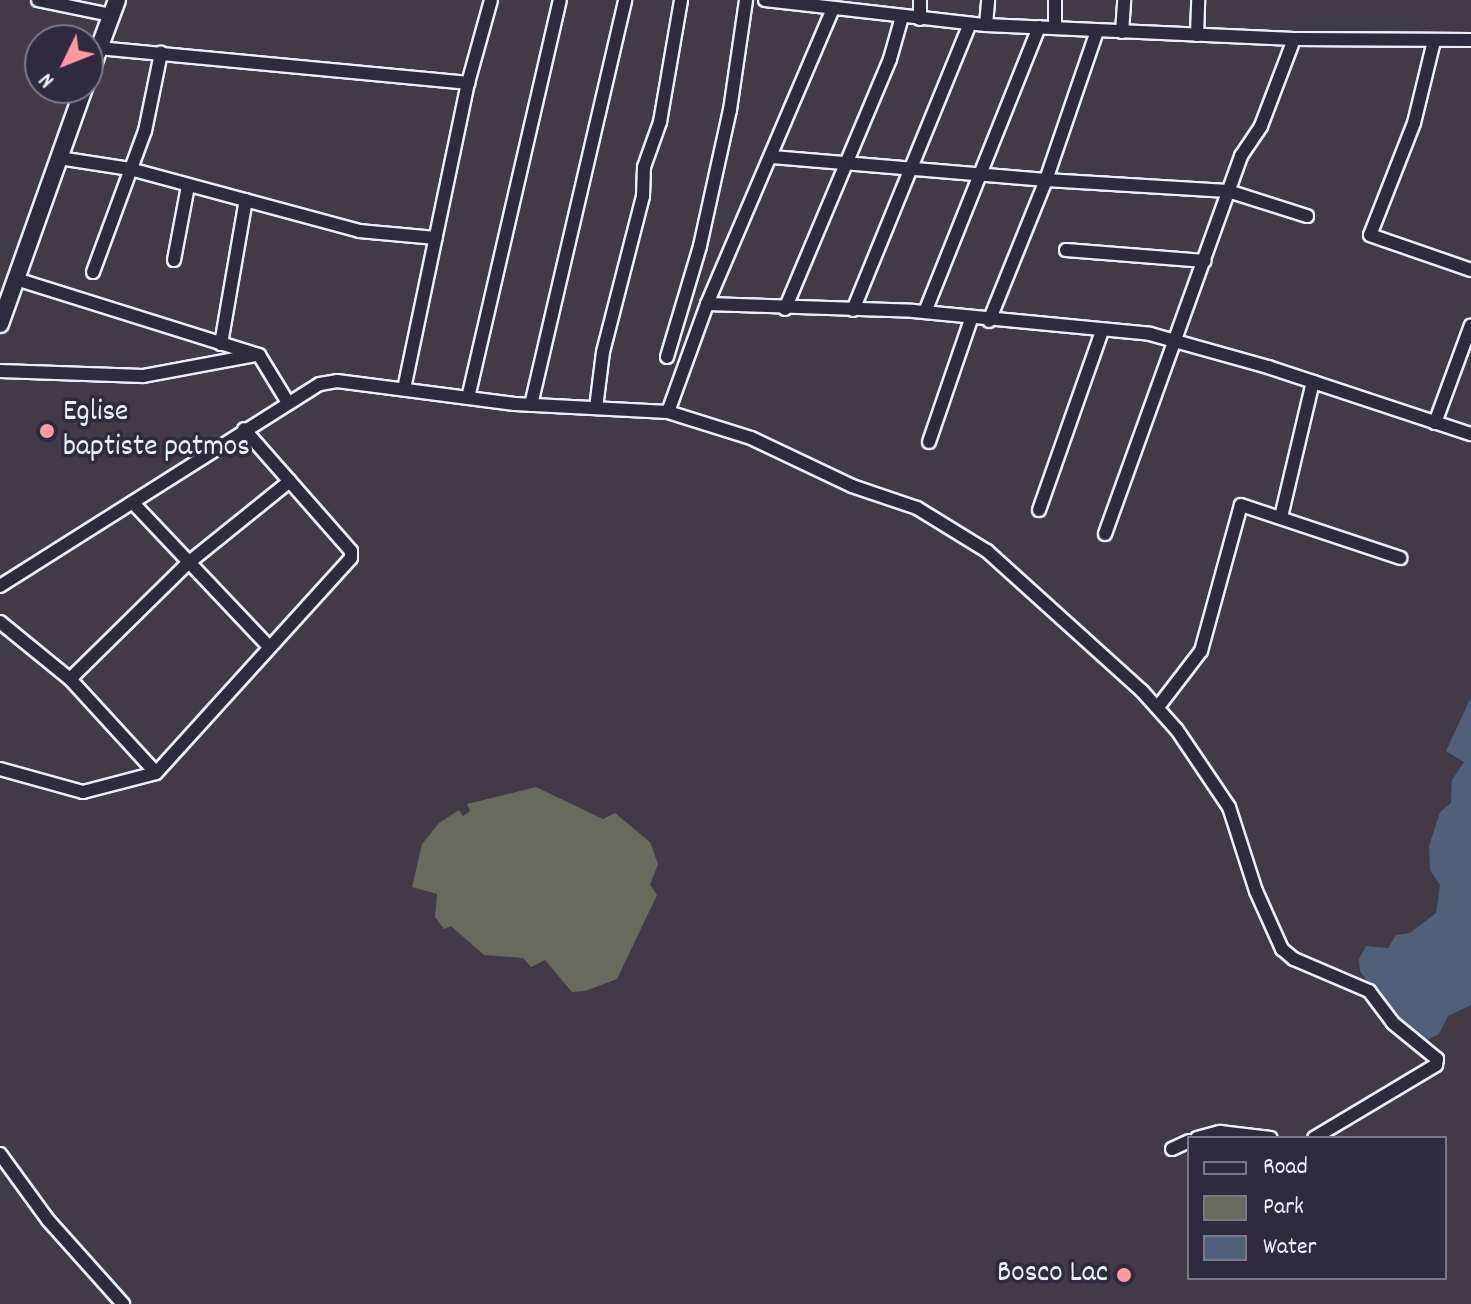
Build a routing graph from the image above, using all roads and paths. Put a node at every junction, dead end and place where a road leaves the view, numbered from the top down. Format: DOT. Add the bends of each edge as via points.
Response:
graph roads {
  1 [pos="38,0"];
  2 [pos="491,0"];
  3 [pos="560,0"];
  4 [pos="625,0"];
  5 [pos="681,0"];
  6 [pos="746,0"];
  7 [pos="765,0"];
  8 [pos="920,0"];
  9 [pos="988,0"];
  10 [pos="1055,0"];
  11 [pos="1124,0"];
  12 [pos="1198,0"];
  13 [pos="783,1"];
  14 [pos="114,8"];
  15 [pos="833,9"];
  16 [pos="902,17"];
  17 [pos="920,19"];
  18 [pos="970,24"];
  19 [pos="986,25"];
  20 [pos="1039,27"];
  21 [pos="1055,28"];
  22 [pos="1097,31"];
  23 [pos="1122,32"];
  24 [pos="104,35"];
  25 [pos="1197,35"];
  26 [pos="1294,39"];
  27 [pos="1471,40"];
  28 [pos="1434,41"];
  29 [pos="104,48"];
  30 [pos="161,53"];
  31 [pos="468,83"];
  32 [pos="78,104"];
  33 [pos="772,157"];
  34 [pos="59,158"];
  35 [pos="843,165"];
  36 [pos="130,169"];
  37 [pos="909,169"];
  38 [pos="979,175"];
  39 [pos="1046,180"];
  40 [pos="188,186"];
  41 [pos="1228,191"];
  42 [pos="246,200"];
  43 [pos="1307,216"];
  44 [pos="436,238"];
  45 [pos="1066,250"];
  46 [pos="174,260"];
  47 [pos="1205,261"];
  48 [pos="1471,270"];
  49 [pos="93,272"];
  50 [pos="16,279"];
  51 [pos="707,304"];
  52 [pos="785,309"];
  53 [pos="853,310"];
  54 [pos="925,312"];
  55 [pos="971,319"];
  56 [pos="989,321"];
  57 [pos="0,324"];
  58 [pos="1471,325"];
  59 [pos="1102,331"];
  60 [pos="1173,341"];
  61 [pos="221,344"];
  62 [pos="259,355"];
  63 [pos="667,357"];
  64 [pos="0,371"];
  65 [pos="1313,382"];
  66 [pos="404,389"];
  67 [pos="468,398"];
  68 [pos="287,401"];
  69 [pos="531,405"];
  70 [pos="596,408"];
  71 [pos="668,412"];
  72 [pos="1435,423"];
  73 [pos="244,429"];
  74 [pos="1471,434"];
  75 [pos="929,442"];
  76 [pos="290,481"];
  77 [pos="134,504"];
  78 [pos="1039,510"];
  79 [pos="1281,517"];
  80 [pos="1105,534"];
  81 [pos="1400,558"];
  82 [pos="187,564"];
  83 [pos="0,586"];
  84 [pos="0,622"];
  85 [pos="269,647"];
  86 [pos="70,679"];
  87 [pos="1158,707"];
  88 [pos="0,769"];
  89 [pos="156,773"];
  90 [pos="1205,1136"];
  91 [pos="1254,1136"];
  92 [pos="1317,1136"];
  93 [pos="1187,1142"];
  94 [pos="1172,1149"];
  95 [pos="0,1154"];
  96 [pos="123,1304"];
  1 -- 14 [label="street"];
  2 -- 31 [label="street"];
  3 -- 67 [label="street"];
  4 -- 69 [label="street"];
  5 -- 70 [label="street" via="660,122 644,167 643,196 603,352"];
  6 -- 63 [label="street" via="727,125 700,246"];
  7 -- 13 [label="street"];
  8 -- 17 [label="street"];
  9 -- 19 [label="street"];
  10 -- 21 [label="street"];
  11 -- 23 [label="street"];
  12 -- 25 [label="street"];
  13 -- 15 [label="street"];
  14 -- 24 [label="street"];
  15 -- 16 [label="street"];
  15 -- 33 [label="street"];
  16 -- 17 [label="street"];
  16 -- 35 [label="street" via="890,59"];
  17 -- 18 [label="street"];
  18 -- 19 [label="street"];
  18 -- 37 [label="street"];
  19 -- 20 [label="street"];
  20 -- 21 [label="street"];
  20 -- 38 [label="street"];
  21 -- 22 [label="street"];
  22 -- 23 [label="street"];
  22 -- 39 [label="street"];
  23 -- 25 [label="street"];
  25 -- 26 [label="street"];
  26 -- 28 [label="street"];
  26 -- 41 [label="street"];
  27 -- 28 [label="street"];
  28 -- 48 [label="street" via="1414,123 1370,235"];
  29 -- 30 [label="street"];
  30 -- 31 [label="street"];
  30 -- 36 [label="street" via="145,131"];
  31 -- 44 [label="street"];
  32 -- 34 [label="street"];
  33 -- 35 [label="street"];
  33 -- 51 [label="street"];
  34 -- 36 [label="street"];
  34 -- 50 [label="street"];
  35 -- 37 [label="street"];
  35 -- 52 [label="street"];
  36 -- 40 [label="street"];
  36 -- 49 [label="street"];
  37 -- 38 [label="street"];
  37 -- 53 [label="street"];
  38 -- 39 [label="street"];
  38 -- 54 [label="street"];
  39 -- 41 [label="street"];
  39 -- 56 [label="street"];
  40 -- 42 [label="street"];
  40 -- 46 [label="street"];
  41 -- 43 [label="street"];
  41 -- 47 [label="street"];
  42 -- 44 [label="street" via="359,231"];
  42 -- 61 [label="street"];
  44 -- 66 [label="street"];
  45 -- 47 [label="street"];
  47 -- 60 [label="street"];
  50 -- 57 [label="street"];
  50 -- 61 [label="street"];
  51 -- 52 [label="street"];
  51 -- 71 [label="street"];
  52 -- 53 [label="street"];
  53 -- 54 [label="street"];
  54 -- 55 [label="street"];
  55 -- 56 [label="street"];
  55 -- 75 [label="street"];
  56 -- 59 [label="street"];
  58 -- 72 [label="street"];
  59 -- 60 [label="street"];
  59 -- 78 [label="street"];
  60 -- 65 [label="street"];
  60 -- 80 [label="street"];
  61 -- 62 [label="street"];
  62 -- 64 [label="street" via="143,376"];
  62 -- 68 [label="street"];
  65 -- 72 [label="street"];
  65 -- 79 [label="street"];
  66 -- 67 [label="street"];
  66 -- 68 [label="street" via="337,381"];
  67 -- 69 [label="street"];
  68 -- 73 [label="street"];
  69 -- 70 [label="street"];
  70 -- 71 [label="street"];
  71 -- 87 [label="street" via="751,438 935,517 987,551"];
  72 -- 74 [label="street"];
  73 -- 76 [label="street"];
  73 -- 77 [label="street"];
  76 -- 82 [label="street"];
  76 -- 85 [label="street" via="353,554"];
  77 -- 82 [label="street"];
  77 -- 83 [label="street"];
  79 -- 81 [label="street"];
  79 -- 87 [label="street" via="1246,505 1237,510 1201,651"];
  82 -- 85 [label="street"];
  82 -- 86 [label="street"];
  84 -- 86 [label="street"];
  85 -- 89 [label="street"];
  86 -- 89 [label="street"];
  87 -- 92 [label="street" via="1229,807 1256,891 1282,949 1369,991 1393,1023 1437,1059 1436,1065"];
  88 -- 89 [label="street" via="83,792 131,784"];
  90 -- 91 [label="street"];
  93 -- 94 [label="street"];
  95 -- 96 [label="street" via="48,1220"];
}
